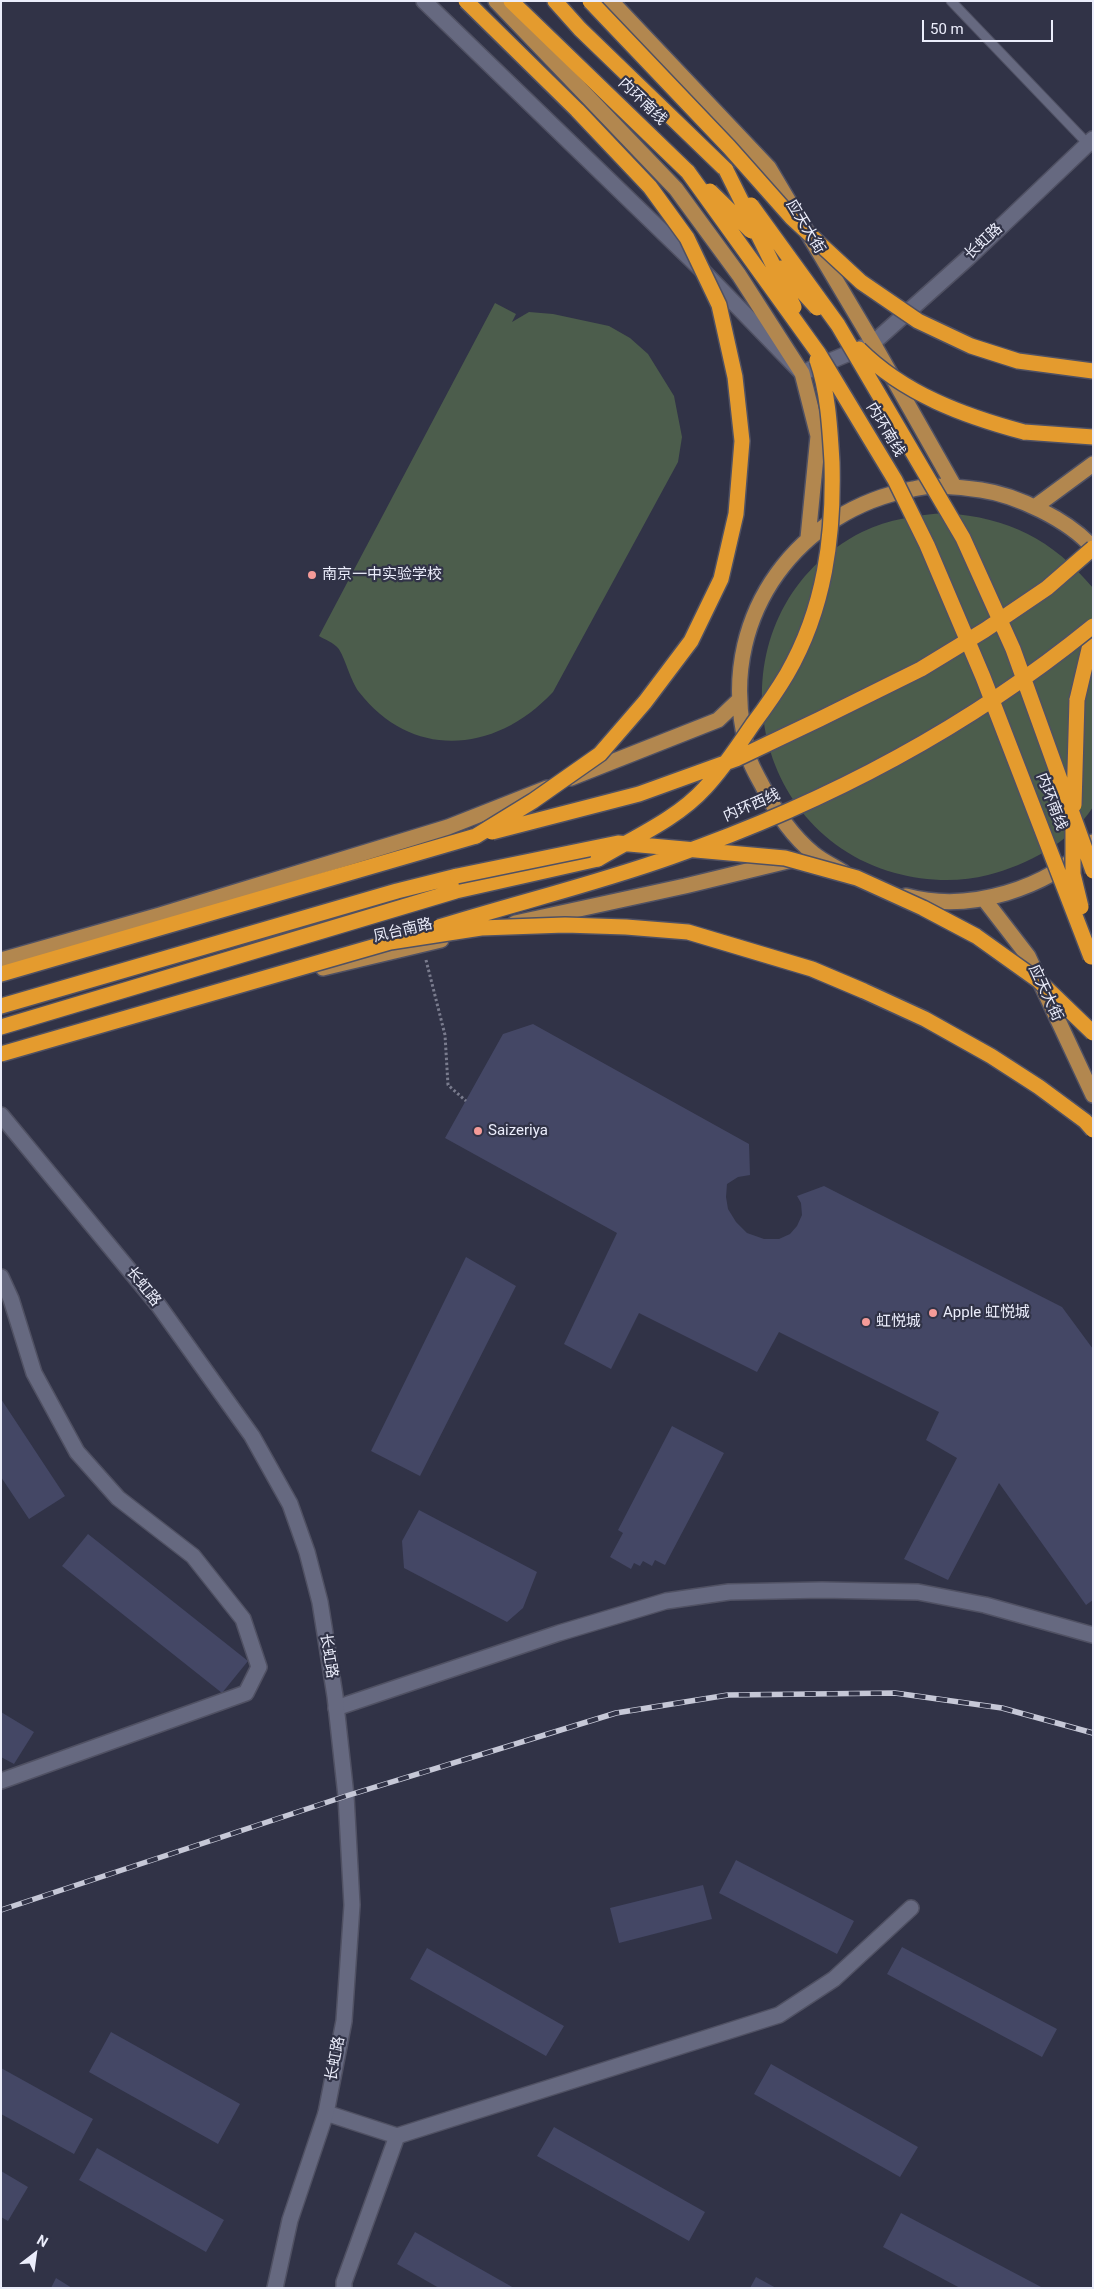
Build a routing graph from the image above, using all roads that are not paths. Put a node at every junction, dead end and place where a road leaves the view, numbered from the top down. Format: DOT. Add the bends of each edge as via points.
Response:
graph roads {
  1 [pos="424,1"];
  2 [pos="466,1"];
  3 [pos="496,1"];
  4 [pos="512,1"];
  5 [pos="555,1"];
  6 [pos="590,1"];
  7 [pos="611,1"];
  8 [pos="951,1"];
  9 [pos="1090,142"];
  10 [pos="726,170"];
  11 [pos="688,172"];
  12 [pos="873,343"];
  13 [pos="1093,371"];
  14 [pos="802,373"];
  15 [pos="1093,437"];
  16 [pos="1093,464"];
  17 [pos="954,486"];
  18 [pos="1036,506"];
  19 [pos="808,538"];
  20 [pos="1093,548"];
  21 [pos="1093,626"];
  22 [pos="1093,632"];
  23 [pos="738,701"];
  24 [pos="476,836"];
  25 [pos="1093,842"];
  26 [pos="814,854"];
  27 [pos="1093,872"];
  28 [pos="984,899"];
  29 [pos="390,942"];
  30 [pos="1092,959"];
  31 [pos="1,960"];
  32 [pos="1,974"];
  33 [pos="1,1006"];
  34 [pos="1,1027"];
  35 [pos="1093,1033"];
  36 [pos="1,1050"];
  37 [pos="1,1054"];
  38 [pos="1093,1095"];
  39 [pos="1,1115"];
  40 [pos="1093,1130"];
  41 [pos="1,1277"];
  42 [pos="1093,1635"];
  43 [pos="336,1708"];
  44 [pos="1,1781"];
  45 [pos="911,1908"];
  46 [pos="326,2113"];
  47 [pos="398,2136"];
  48 [pos="275,2288"];
  49 [pos="344,2288"];
  1 -- 14 [label="street" via="704,272"];
  2 -- 24 [label="highway, bridge" via="650,187 686,238 719,305 735,377 742,441 736,514 721,579 691,641 600,754"];
  3 -- 14 [label="main road" via="676,189 739,275"];
  4 -- 11 [label="highway, 内环南线"];
  5 -- 10 [label="highway, 内环南线"];
  6 -- 13 [label="highway, bridge" via="729,146 792,218 861,282 918,321 971,346 1018,361"];
  7 -- 12 [label="main road, 应天大街" via="769,168"];
  8 -- 9 [label="lane"];
  9 -- 12 [label="street, 长虹路"];
  10 -- 27 [label="highway, 内环南线, bridge" via="838,325 963,538 1013,649"];
  10 -- 34 [label="highway, bridge" via="820,368 831,446 833,497 831,538 821,592 809,630 787,674 705,789 673,814 598,859 456,891"];
  11 -- 15 [label="highway, bridge" via="747,226 801,293 870,360 925,397 975,419 1024,432"];
  11 -- 30 [label="highway, 内环南线, bridge" via="819,354 895,480 927,545 983,677"];
  12 -- 14 [label="street, 长虹路"];
  12 -- 17 [label="main road, 应天大街"];
  14 -- 19 [label="main road" via="818,436"];
  16 -- 18 [label="main road"];
  17 -- 18 [label="main road" via="996,492"];
  17 -- 19 [label="main road" via="915,488 876,498 840,515"];
  18 -- 20 [label="main road"];
  19 -- 23 [label="main road" via="777,572 755,612 742,655"];
  20 -- 24 [label="highway, bridge" via="1047,588 921,669 736,759 639,794"];
  21 -- 29 [label="highway, 内环西线, bridge" via="1043,666 939,734 838,788 671,857"];
  22 -- 30 [label="highway, bridge" via="1077,700 1073,874"];
  23 -- 26 [label="main road" via="749,759 775,811"];
  23 -- 31 [label="main road" via="718,720 448,827"];
  24 -- 32 [label="highway"];
  25 -- 28 [label="main road" via="1078,856 1034,884"];
  26 -- 28 [label="main road" via="866,886 924,901"];
  26 -- 36 [label="main road, 凤台南路" via="422,945"];
  28 -- 38 [label="main road, 应天大街" via="1028,956"];
  29 -- 37 [label="highway, bridge"];
  29 -- 40 [label="highway, bridge" via="481,928 565,925 688,932 812,969 925,1019 1039,1087"];
  33 -- 35 [label="highway, bridge" via="397,891 618,843 785,858 856,878 976,936 1039,981"];
  39 -- 43 [label="street, 长虹路" via="159,1306 252,1436 290,1504 307,1552 320,1602"];
  41 -- 44 [label="street" via="34,1373 77,1452 118,1498 193,1556 243,1619 259,1667 246,1693"];
  42 -- 43 [label="street" via="985,1605 918,1592 729,1592 666,1600"];
  43 -- 46 [label="street, 长虹路" via="346,1796 352,1905 344,2021"];
  45 -- 47 [label="street" via="834,1979 779,2015"];
  46 -- 47 [label="street"];
  46 -- 48 [label="street, 长虹路" via="290,2220"];
  47 -- 49 [label="street"];
}
